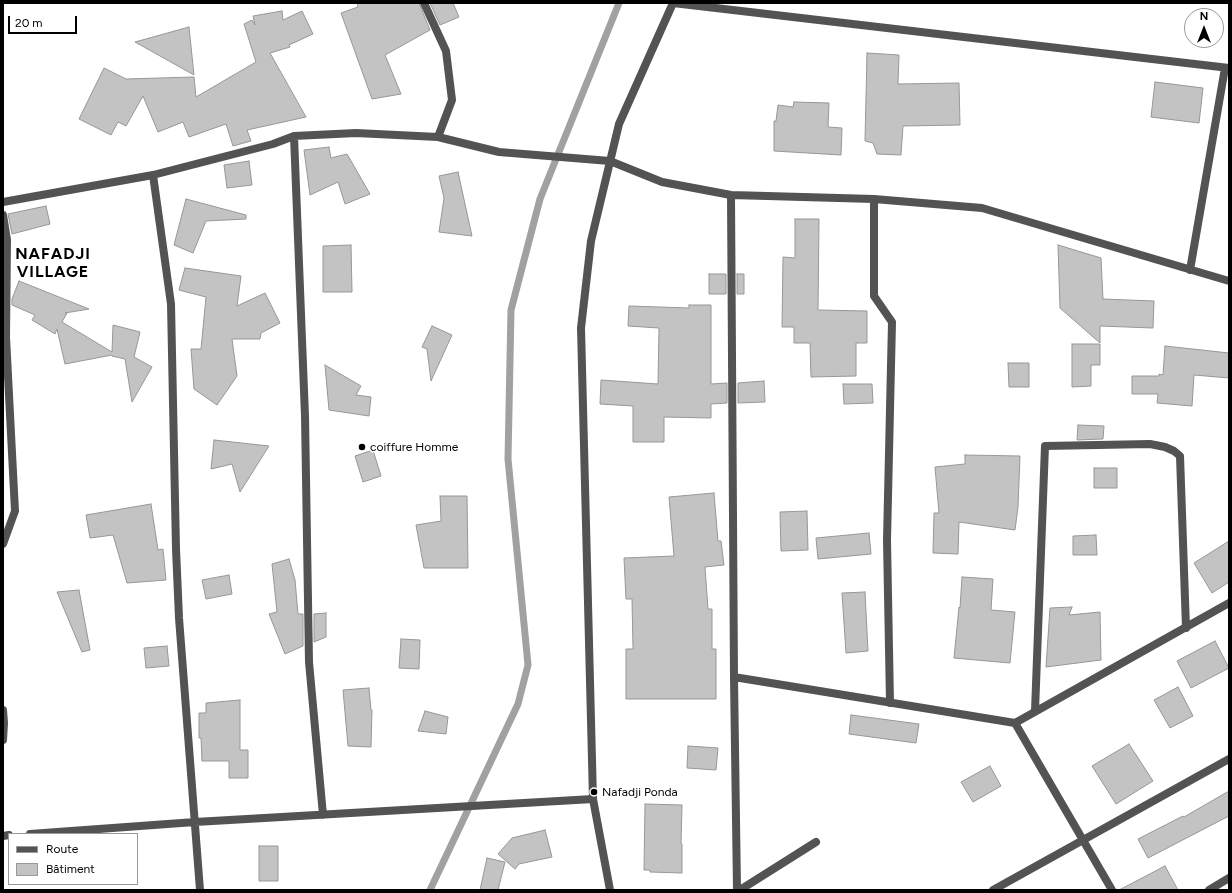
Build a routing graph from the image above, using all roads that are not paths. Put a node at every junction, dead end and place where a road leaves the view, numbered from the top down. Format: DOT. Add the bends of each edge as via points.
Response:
graph roads {
  1 [pos="424,3"];
  2 [pos="673,3"];
  3 [pos="1227,68"];
  4 [pos="294,136"];
  5 [pos="438,137"];
  6 [pos="610,162"];
  7 [pos="153,175"];
  8 [pos="731,195"];
  9 [pos="874,199"];
  10 [pos="3,202"];
  11 [pos="3,215"];
  12 [pos="1190,270"];
  13 [pos="1229,281"];
  14 [pos="3,544"];
  15 [pos="1229,603"];
  16 [pos="1186,628"];
  17 [pos="734,677"];
  18 [pos="890,703"];
  19 [pos="3,710"];
  20 [pos="1035,711"];
  21 [pos="4,723"];
  22 [pos="1015,723"];
  23 [pos="3,740"];
  24 [pos="1229,759"];
  25 [pos="593,799"];
  26 [pos="323,815"];
  27 [pos="195,822"];
  28 [pos="44,833"];
  29 [pos="1083,840"];
  30 [pos="816,842"];
  31 [pos="1229,878"];
  32 [pos="200,890"];
  33 [pos="610,890"];
  34 [pos="738,890"];
  35 [pos="993,890"];
  36 [pos="1112,890"];
  37 [pos="1209,890"];
  1 -- 5 [label="street" via="446,51 452,100"];
  2 -- 3 [label="street"];
  2 -- 6 [label="street" via="619,124"];
  3 -- 12 [label="street"];
  4 -- 5 [label="street" via="356,133"];
  4 -- 7 [label="street" via="273,144"];
  4 -- 26 [label="street" via="305,416 309,662"];
  5 -- 6 [label="street" via="499,152"];
  6 -- 8 [label="street" via="662,182"];
  6 -- 25 [label="street" via="591,241 581,328"];
  7 -- 10 [label="street"];
  7 -- 27 [label="street" via="171,304 178,610"];
  8 -- 9 [label="street"];
  8 -- 17 [label="street"];
  9 -- 12 [label="street" via="982,208"];
  9 -- 18 [label="street" via="874,296 892,322 887,540"];
  11 -- 14 [label="street" via="7,240 6,337 15,512"];
  12 -- 13 [label="street"];
  15 -- 16 [label="street"];
  16 -- 20 [label="street"];
  16 -- 20 [label="street" via="1180,456 1165,447 1150,444 1045,446"];
  17 -- 18 [label="street"];
  17 -- 34 [label="street"];
  18 -- 22 [label="street"];
  19 -- 21 [label="street"];
  20 -- 22 [label="street"];
  21 -- 23 [label="street"];
  22 -- 29 [label="street"];
  24 -- 29 [label="street"];
  25 -- 26 [label="street"];
  25 -- 33 [label="street"];
  26 -- 27 [label="street"];
  27 -- 28 [label="street"];
  27 -- 32 [label="street"];
  29 -- 35 [label="street"];
  29 -- 36 [label="street"];
  30 -- 34 [label="street"];
  31 -- 37 [label="street"];
}
